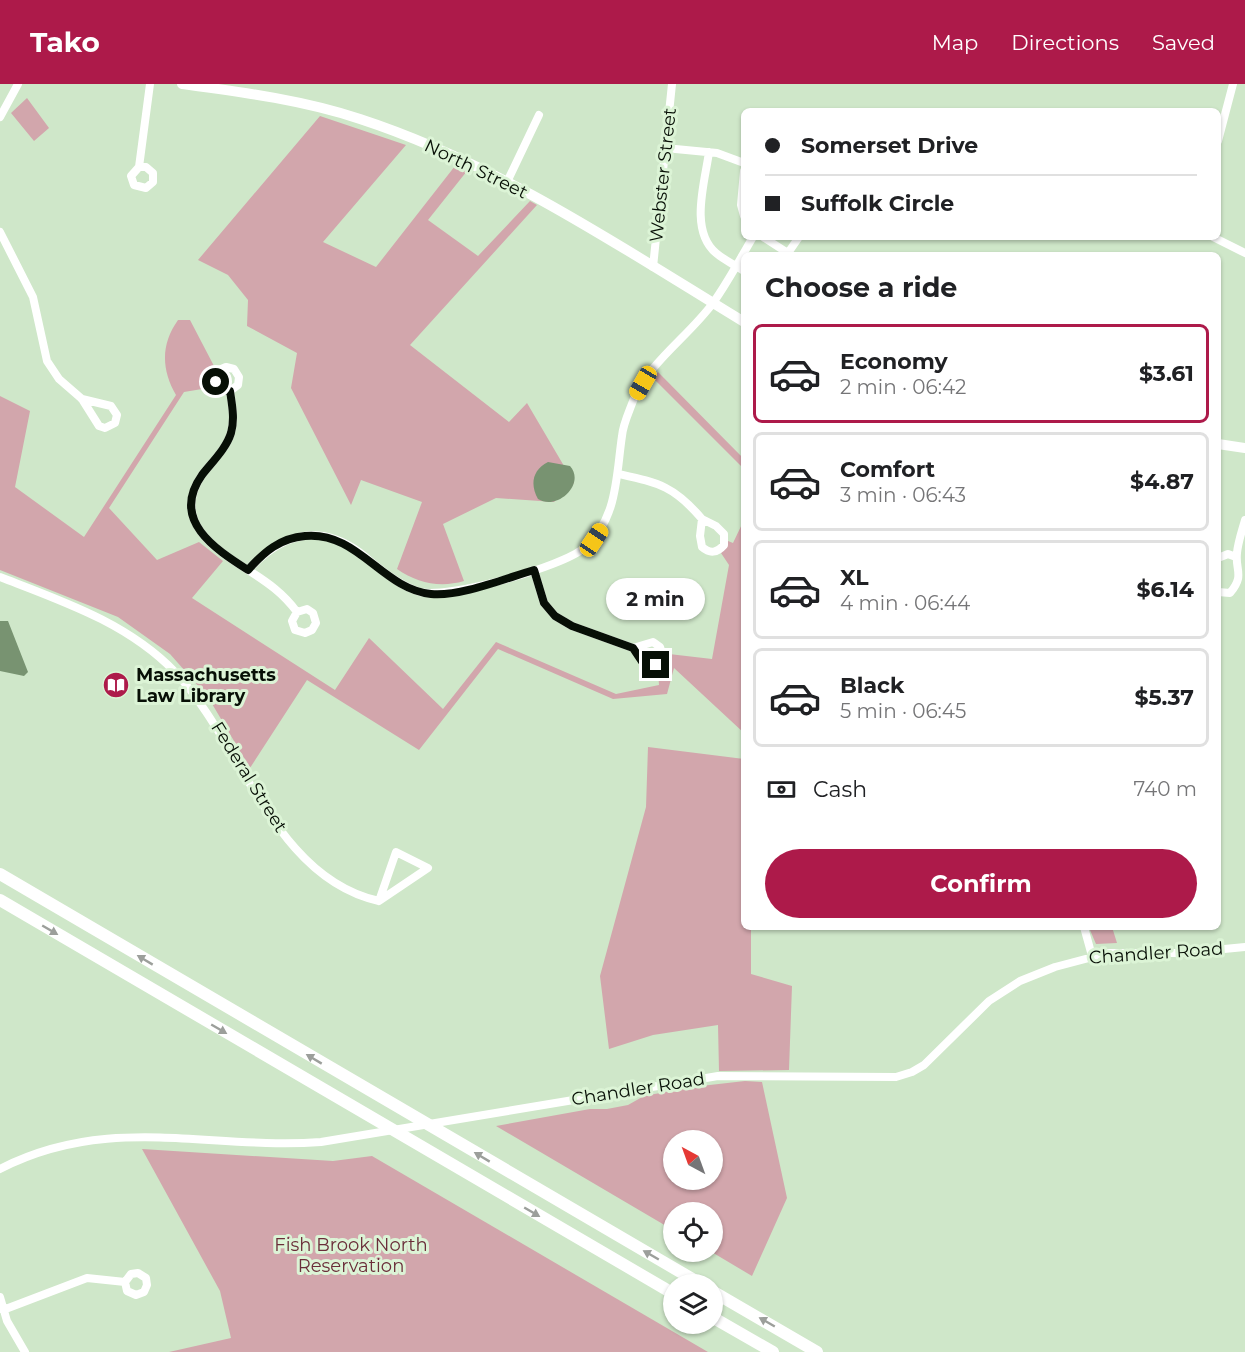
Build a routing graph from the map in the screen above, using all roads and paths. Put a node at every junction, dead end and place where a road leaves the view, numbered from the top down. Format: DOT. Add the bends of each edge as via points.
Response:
graph roads {
  1 [pos="18,84"];
  2 [pos="150,84"];
  3 [pos="182,84"];
  4 [pos="672,84"];
  5 [pos="1233,84"];
  6 [pos="240,88"];
  7 [pos="539,115"];
  8 [pos="0,117"];
  9 [pos="1221,130"];
  10 [pos="665,148"];
  11 [pos="708,152"];
  12 [pos="741,162"];
  13 [pos="139,167"];
  14 [pos="507,182"];
  15 [pos="0,232"];
  16 [pos="768,240"];
  17 [pos="1220,240"];
  18 [pos="787,252"];
  19 [pos="1245,253"];
  20 [pos="741,256"];
  21 [pos="735,266"];
  22 [pos="653,267"];
  23 [pos="741,269"];
  24 [pos="713,303"];
  25 [pos="741,320"];
  26 [pos="230,391"];
  27 [pos="81,399"];
  28 [pos="1221,444"];
  29 [pos="1245,448"];
  30 [pos="619,474"];
  31 [pos="702,519"];
  32 [pos="1245,520"];
  33 [pos="1236,556"];
  34 [pos="1221,557"];
  35 [pos="248,570"];
  36 [pos="534,570"];
  37 [pos="0,577"];
  38 [pos="1221,592"];
  39 [pos="297,612"];
  40 [pos="633,648"];
  41 [pos="0,874"];
  42 [pos="0,900"];
  43 [pos="379,901"];
  44 [pos="1085,930"];
  45 [pos="1245,947"];
  46 [pos="1092,956"];
  47 [pos="0,1169"];
  48 [pos="684,1274"];
  49 [pos="125,1282"];
  50 [pos="663,1288"];
  51 [pos="723,1296"];
  52 [pos="0,1297"];
  53 [pos="3,1310"];
  54 [pos="723,1323"];
  55 [pos="25,1352"];
  56 [pos="773,1352"];
  57 [pos="817,1352"];
  1 -- 8 [label="street"];
  2 -- 13 [label="street"];
  3 -- 6 [label="main road, North Street"];
  4 -- 10 [label="street, Webster Street"];
  5 -- 9 [label="street"];
  6 -- 14 [label="main road, North Street" via="357,118"];
  7 -- 14 [label="street"];
  10 -- 11 [label="street"];
  10 -- 22 [label="street, Webster Street"];
  11 -- 12 [label="street"];
  11 -- 21 [label="street" via="701,226 713,251"];
  14 -- 22 [label="main road, North Street"];
  15 -- 27 [label="street" via="33,297 46,361"];
  16 -- 18 [label="street"];
  17 -- 19 [label="street"];
  20 -- 21 [label="street"];
  21 -- 23 [label="street"];
  21 -- 24 [label="street"];
  22 -- 24 [label="main road, North Street"];
  24 -- 25 [label="main road, North Street"];
  24 -- 30 [label="street" via="643,383 634,399 622,434"];
  26 -- 35 [label="street" via="230,435 197,485 193,510 196,526 205,540"];
  28 -- 29 [label="main road"];
  30 -- 31 [label="street" via="661,483"];
  30 -- 36 [label="street" via="606,522 594,540 563,562"];
  32 -- 33 [label="street"];
  33 -- 34 [label="street"];
  33 -- 38 [label="street" via="1241,571 1238,585 1230,593"];
  35 -- 36 [label="street" via="282,541 316,535 342,542 399,582 433,594"];
  35 -- 39 [label="street" via="276,588"];
  36 -- 40 [label="street" via="544,603 555,616"];
  37 -- 43 [label="street, Federal Street" via="105,621 159,657 203,706 272,818 297,848 338,885 358,897"];
  48 -- 41 [label="highway, one-way"];
  42 -- 50 [label="highway, one-way"];
  43 -- 43 [label="street" via="396,852 428,868 399,888"];
  44 -- 46 [label="street"];
  45 -- 46 [label="street, Chandler Road"];
  46 -- 47 [label="street, Chandler Road" via="1008,988 989,1001 924,1065 904,1076 718,1076 301,1143 110,1137 62,1146"];
  49 -- 53 [label="street" via="76,1280"];
  57 -- 51 [label="highway, one-way"];
  52 -- 53 [label="street"];
  53 -- 55 [label="street"];
  54 -- 56 [label="highway"];
}
